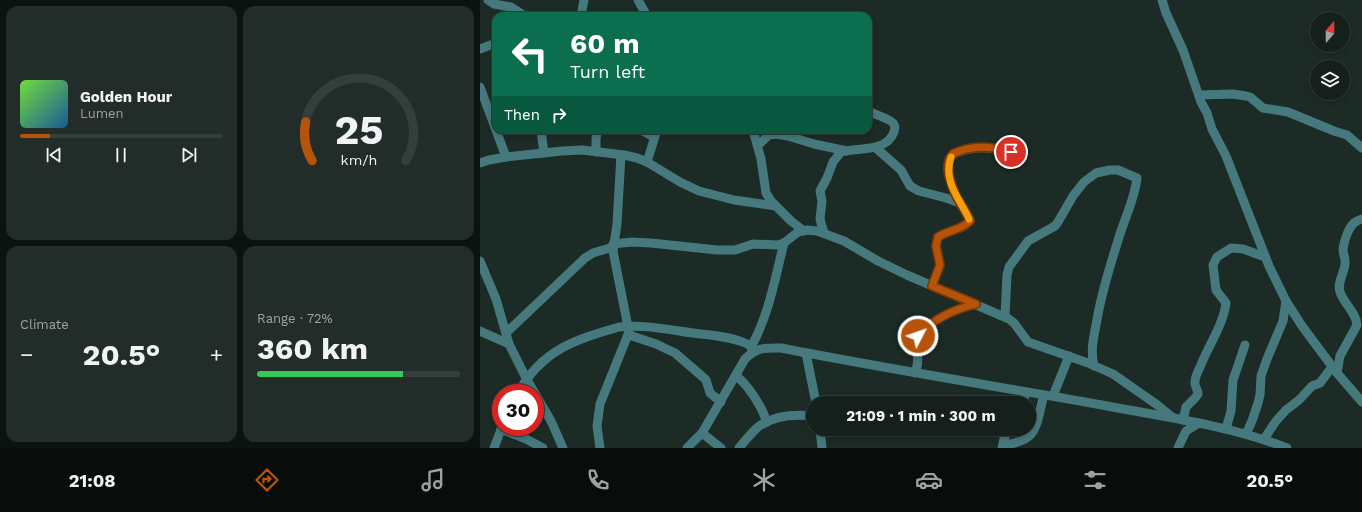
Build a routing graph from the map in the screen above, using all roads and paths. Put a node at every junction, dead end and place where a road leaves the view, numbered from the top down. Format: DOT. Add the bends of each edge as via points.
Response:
graph roads {
  1 [pos="488,0"];
  2 [pos="584,0"];
  3 [pos="638,0"];
  4 [pos="1162,0"];
  5 [pos="519,12"];
  6 [pos="582,12"];
  7 [pos="645,12"];
  8 [pos="492,44"];
  9 [pos="480,49"];
  10 [pos="480,87"];
  11 [pos="1199,95"];
  12 [pos="872,113"];
  13 [pos="492,119"];
  14 [pos="497,134"];
  15 [pos="542,134"];
  16 [pos="597,134"];
  17 [pos="656,134"];
  18 [pos="754,134"];
  19 [pos="758,145"];
  20 [pos="876,148"];
  21 [pos="1362,148"];
  22 [pos="847,150"];
  23 [pos="596,152"];
  24 [pos="544,153"];
  25 [pos="621,155"];
  26 [pos="1022,155"];
  27 [pos="506,157"];
  28 [pos="647,162"];
  29 [pos="480,163"];
  30 [pos="960,203"];
  31 [pos="776,206"];
  32 [pos="1362,219"];
  33 [pos="804,231"];
  34 [pos="824,233"];
  35 [pos="784,243"];
  36 [pos="613,245"];
  37 [pos="1265,256"];
  38 [pos="480,261"];
  39 [pos="932,286"];
  40 [pos="1286,301"];
  41 [pos="976,304"];
  42 [pos="1004,316"];
  43 [pos="480,331"];
  44 [pos="628,331"];
  45 [pos="506,333"];
  46 [pos="509,344"];
  47 [pos="1245,346"];
  48 [pos="752,349"];
  49 [pos="806,353"];
  50 [pos="1069,356"];
  51 [pos="1094,366"];
  52 [pos="1334,370"];
  53 [pos="915,374"];
  54 [pos="736,375"];
  55 [pos="526,378"];
  56 [pos="523,384"];
  57 [pos="1026,392"];
  58 [pos="815,396"];
  59 [pos="1025,396"];
  60 [pos="1048,396"];
  61 [pos="721,402"];
  62 [pos="1362,402"];
  63 [pos="806,416"];
  64 [pos="1173,418"];
  65 [pos="1183,420"];
  66 [pos="767,422"];
  67 [pos="1199,423"];
  68 [pos="1226,429"];
  69 [pos="702,433"];
  70 [pos="1246,434"];
  71 [pos="499,436"];
  72 [pos="519,436"];
  73 [pos="821,436"];
  74 [pos="1005,436"];
  75 [pos="1267,443"];
  76 [pos="1002,446"];
  77 [pos="494,448"];
  78 [pos="543,448"];
  79 [pos="564,448"];
  80 [pos="600,448"];
  81 [pos="687,448"];
  82 [pos="721,448"];
  83 [pos="739,448"];
  84 [pos="822,448"];
  85 [pos="1178,448"];
  86 [pos="1287,448"];
  1 -- 5 [label="street"];
  2 -- 6 [label="street"];
  3 -- 7 [label="street"];
  4 -- 11 [label="street"];
  8 -- 9 [label="street"];
  10 -- 13 [label="street"];
  11 -- 21 [label="street" via="1233,94 1250,97 1263,108 1288,112 1347,135"];
  11 -- 37 [label="street" via="1239,187"];
  12 -- 20 [label="street" via="890,120 896,127 890,140"];
  14 -- 27 [label="street"];
  15 -- 24 [label="street"];
  16 -- 23 [label="street"];
  17 -- 28 [label="street"];
  18 -- 19 [label="street"];
  19 -- 22 [label="street" via="769,135 776,134"];
  19 -- 31 [label="street" via="766,193"];
  20 -- 22 [label="street"];
  20 -- 30 [label="street" via="901,170 910,186"];
  22 -- 34 [label="street" via="841,152 833,162 820,191 820,219"];
  23 -- 24 [label="street" via="582,150"];
  23 -- 25 [label="street"];
  24 -- 27 [label="street"];
  25 -- 28 [label="street"];
  25 -- 36 [label="street" via="617,224"];
  26 -- 30 [label="street" via="982,148 970,148 954,153 948,167 952,186"];
  27 -- 29 [label="street"];
  28 -- 31 [label="street" via="699,191 734,200"];
  30 -- 39 [label="street" via="970,221 938,237 936,246 940,265"];
  31 -- 33 [label="street"];
  32 -- 52 [label="street" via="1354,222 1344,246 1345,264 1340,279 1340,293 1353,313 1357,325"];
  33 -- 34 [label="street" via="817,230"];
  33 -- 35 [label="street"];
  34 -- 39 [label="street"];
  35 -- 36 [label="street" via="753,244 735,250 632,242"];
  35 -- 48 [label="street" via="767,312"];
  36 -- 44 [label="street"];
  36 -- 45 [label="street" via="585,258"];
  37 -- 40 [label="street"];
  37 -- 65 [label="street" via="1231,248 1217,257 1213,270 1216,290 1226,303 1225,309 1195,378 1198,394 1186,407"];
  38 -- 45 [label="street" via="496,299"];
  39 -- 41 [label="street"];
  40 -- 52 [label="street"];
  40 -- 70 [label="street" via="1283,321 1261,376 1258,403"];
  41 -- 42 [label="street"];
  41 -- 53 [label="street" via="959,308 929,326 918,336 914,347 918,360"];
  42 -- 50 [label="street" via="1014,323 1028,342"];
  42 -- 51 [label="street" via="1009,267 1028,241 1055,226 1084,182 1096,174 1110,170 1118,170 1137,178 1135,194 1100,300 1092,344"];
  43 -- 46 [label="street"];
  44 -- 48 [label="street" via="719,336 744,342"];
  44 -- 55 [label="street" via="599,333 570,343 549,356"];
  44 -- 61 [label="street" via="675,353 704,378 710,393"];
  44 -- 80 [label="street" via="600,404 597,426"];
  45 -- 46 [label="street"];
  46 -- 55 [label="street"];
  47 -- 68 [label="street" via="1233,380 1231,411"];
  48 -- 49 [label="street" via="781,348"];
  48 -- 54 [label="street"];
  49 -- 53 [label="street"];
  49 -- 58 [label="street"];
  50 -- 51 [label="street"];
  50 -- 60 [label="street"];
  51 -- 64 [label="street" via="1129,384"];
  52 -- 62 [label="street"];
  52 -- 75 [label="street" via="1320,383 1312,386 1276,420"];
  53 -- 57 [label="street"];
  54 -- 61 [label="street"];
  54 -- 66 [label="street" via="754,394"];
  55 -- 56 [label="street"];
  55 -- 79 [label="street"];
  57 -- 59 [label="street"];
  57 -- 60 [label="street"];
  60 -- 64 [label="street"];
  60 -- 76 [label="street" via="1032,435 1023,441"];
  61 -- 69 [label="street"];
  63 -- 66 [label="street" via="789,415"];
  64 -- 65 [label="street"];
  65 -- 67 [label="street"];
  66 -- 83 [label="street" via="758,427"];
  67 -- 68 [label="street"];
  67 -- 85 [label="street" via="1186,431"];
  68 -- 70 [label="street"];
  69 -- 81 [label="street"];
  69 -- 82 [label="street"];
  70 -- 75 [label="street"];
  71 -- 77 [label="street"];
  72 -- 78 [label="street"];
  73 -- 84 [label="street"];
  74 -- 76 [label="street"];
  75 -- 86 [label="street"];
}
